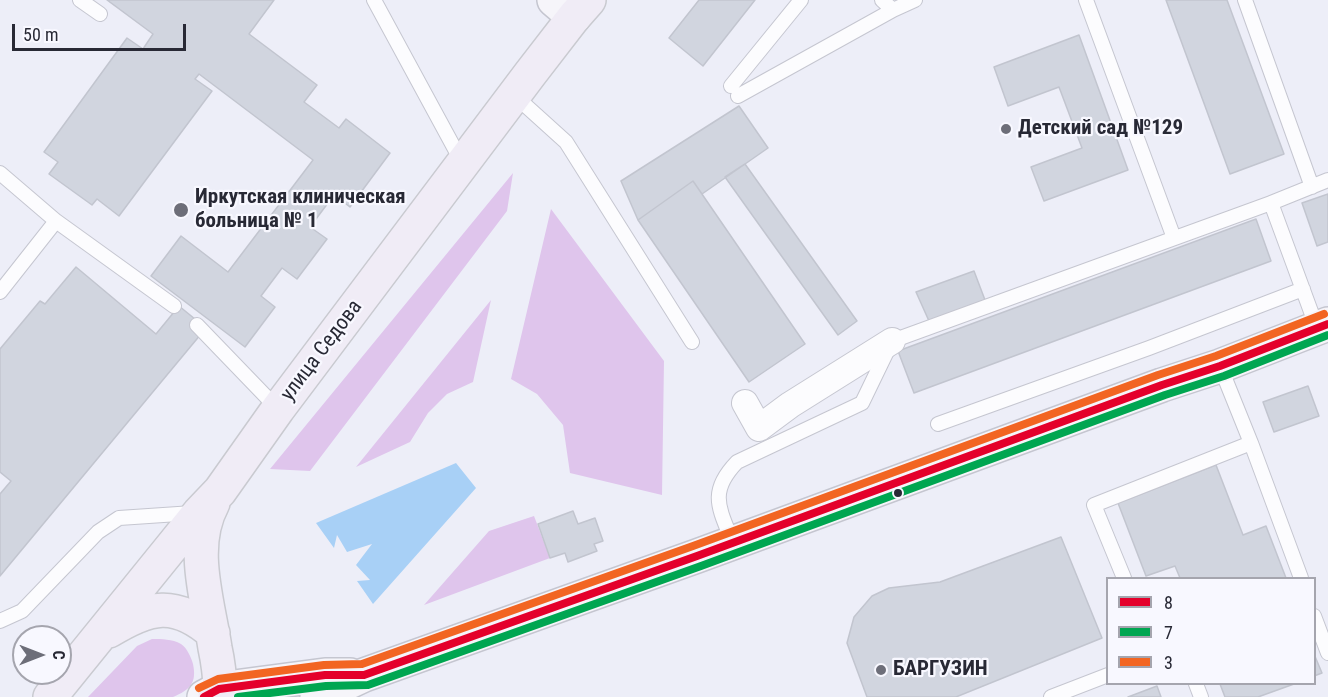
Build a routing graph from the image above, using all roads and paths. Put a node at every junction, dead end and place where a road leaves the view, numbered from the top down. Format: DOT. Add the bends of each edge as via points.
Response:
graph roads {
  1 [pos="80,0"];
  2 [pos="374,0"];
  3 [pos="801,0"];
  4 [pos="915,0"];
  5 [pos="1086,0"];
  6 [pos="1245,0"];
  7 [pos="892,3"];
  8 [pos="572,6"];
  9 [pos="100,14"];
  10 [pos="514,95"];
  11 [pos="463,165"];
  12 [pos="0,173"];
  13 [pos="1328,180"];
  14 [pos="1312,187"];
  15 [pos="1271,203"];
  16 [pos="56,221"];
  17 [pos="1174,238"];
  18 [pos="1303,290"];
  19 [pos="0,292"];
  20 [pos="174,306"];
  21 [pos="197,325"];
  22 [pos="1322,326"];
  23 [pos="892,341"];
  24 [pos="692,342"];
  25 [pos="1220,366"];
  26 [pos="745,403"];
  27 [pos="278,409"];
  28 [pos="939,424"];
  29 [pos="1251,442"];
  30 [pos="209,502"];
  31 [pos="733,543"];
  32 [pos="1123,577"];
  33 [pos="1300,577"];
  34 [pos="0,621"];
  35 [pos="1316,621"];
  36 [pos="213,633"];
  37 [pos="97,639"];
  38 [pos="1328,653"];
  39 [pos="364,675"];
  40 [pos="1106,675"];
  41 [pos="212,694"];
  42 [pos="50,697"];
  43 [pos="317,697"];
  44 [pos="1051,697"];
  1 -- 9 [label="lane"];
  2 -- 11 [label="lane"];
  3 -- 7 [label="lane" via="735,91"];
  4 -- 7 [label="lane"];
  5 -- 17 [label="lane"];
  6 -- 14 [label="lane"];
  8 -- 10 [label="main road, улица Седова"];
  10 -- 11 [label="main road, улица Седова"];
  10 -- 24 [label="lane" via="566,142"];
  11 -- 27 [label="main road, улица Седова"];
  12 -- 16 [label="lane"];
  13 -- 14 [label="lane"];
  14 -- 15 [label="lane"];
  15 -- 17 [label="lane"];
  15 -- 18 [label="lane"];
  16 -- 19 [label="lane"];
  16 -- 20 [label="lane"];
  17 -- 23 [label="lane"];
  18 -- 22 [label="lane"];
  18 -- 28 [label="lane"];
  21 -- 27 [label="lane"];
  22 -- 25 [label="main road"];
  23 -- 26 [label="street" via="759,428"];
  23 -- 31 [label="lane" via="862,404 759,450 726,473 719,487 719,504"];
  25 -- 29 [label="lane"];
  25 -- 31 [label="main road"];
  27 -- 30 [label="main road, улица Седова"];
  29 -- 32 [label="lane" via="1094,505"];
  29 -- 33 [label="lane"];
  30 -- 34 [label="lane" via="119,518 98,532 22,611"];
  30 -- 36 [label="main road" via="201,555"];
  30 -- 37 [label="main road, улица Седова"];
  31 -- 39 [label="main road"];
  35 -- 38 [label="lane"];
  36 -- 37 [label="main road" via="189,615 155,610 134,616"];
  36 -- 41 [label="main road" via="217,659"];
  37 -- 42 [label="main road, улица Седова"];
  39 -- 41 [label="main road" via="325,675"];
  39 -- 43 [label="main road"];
  40 -- 44 [label="lane"];
}
